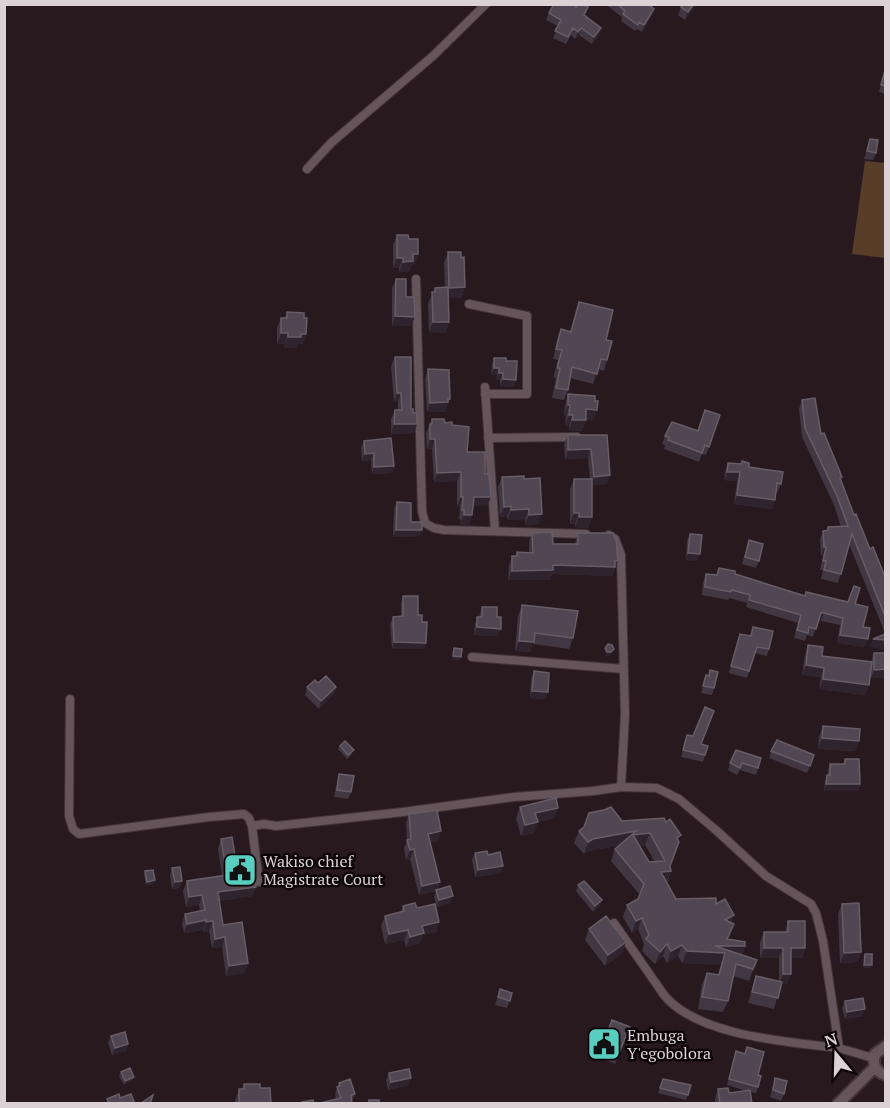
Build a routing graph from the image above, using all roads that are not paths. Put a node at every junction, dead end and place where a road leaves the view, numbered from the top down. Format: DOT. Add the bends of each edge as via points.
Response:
graph roads {
  1 [pos="486,4"];
  2 [pos="307,169"];
  3 [pos="416,279"];
  4 [pos="469,304"];
  5 [pos="583,437"];
  6 [pos="488,438"];
  7 [pos="495,531"];
  8 [pos="472,657"];
  9 [pos="624,669"];
  10 [pos="70,699"];
  11 [pos="621,787"];
  12 [pos="252,826"];
  13 [pos="259,882"];
  14 [pos="614,923"];
  15 [pos="885,1046"];
  16 [pos="839,1048"];
  17 [pos="874,1063"];
  18 [pos="885,1075"];
  19 [pos="838,1104"];
  1 -- 2 [label="street"];
  3 -- 7 [label="street" via="425,523 444,530"];
  4 -- 6 [label="street" via="527,316 527,394 485,391"];
  5 -- 6 [label="street"];
  6 -- 7 [label="street"];
  7 -- 9 [label="street" via="609,534 615,539 621,555"];
  8 -- 9 [label="street"];
  9 -- 11 [label="street"];
  10 -- 12 [label="street" via="69,816 79,834 244,814"];
  11 -- 12 [label="street" via="339,820"];
  11 -- 16 [label="street" via="657,788 679,799 766,876 811,904 823,941"];
  12 -- 13 [label="street"];
  14 -- 16 [label="street" via="664,995 681,1011 723,1030"];
  15 -- 17 [label="street" via="877,1050"];
  16 -- 17 [label="street"];
  17 -- 18 [label="street"];
  17 -- 19 [label="street"];
}
